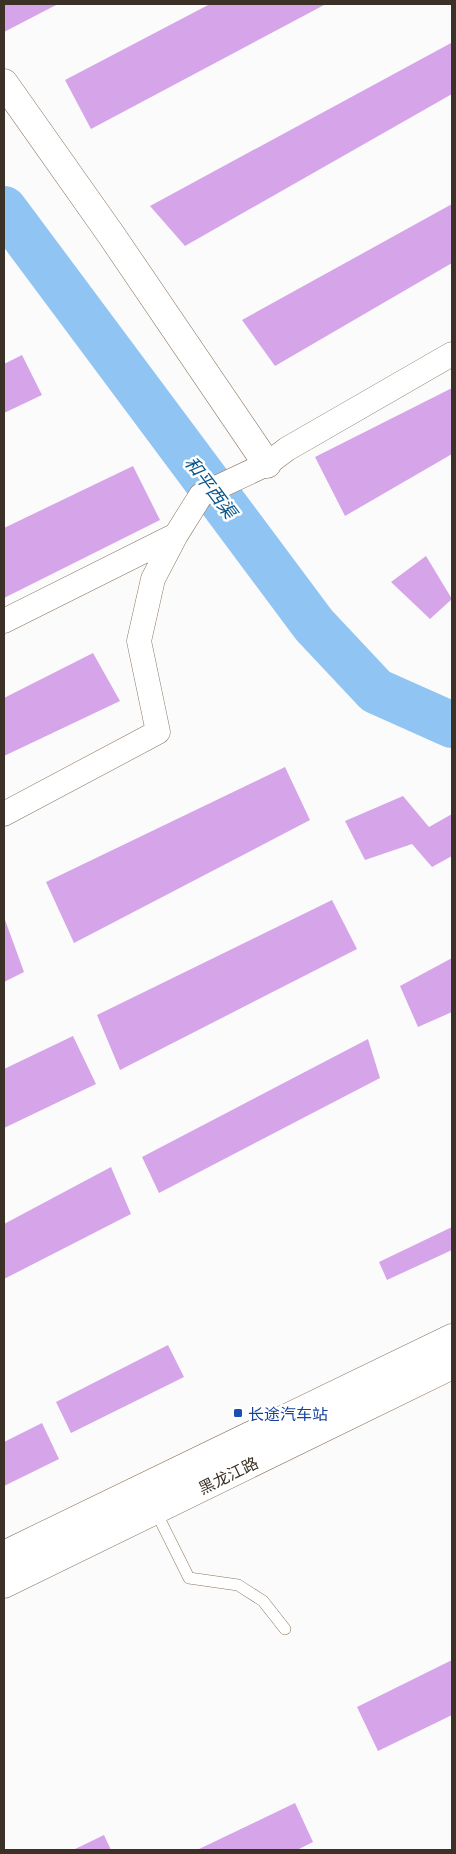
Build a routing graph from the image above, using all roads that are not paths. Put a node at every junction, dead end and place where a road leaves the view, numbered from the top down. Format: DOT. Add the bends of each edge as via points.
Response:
graph roads {
  1 [pos="4,83"];
  2 [pos="452,354"];
  3 [pos="266,464"];
  4 [pos="176,535"];
  5 [pos="4,621"];
  6 [pos="4,814"];
  7 [pos="452,1338"];
  8 [pos="452,1365"];
  9 [pos="154,1510"];
  10 [pos="4,1555"];
  11 [pos="4,1584"];
  12 [pos="285,1630"];
  1 -- 3 [label="main road"];
  2 -- 3 [label="street"];
  3 -- 4 [label="street" via="201,495"];
  4 -- 5 [label="street"];
  4 -- 6 [label="street" via="153,579 140,641 158,732"];
  7 -- 10 [label="main road, 黑龙江路"];
  8 -- 9 [label="main road, 黑龙江路"];
  9 -- 11 [label="main road, 黑龙江路"];
  9 -- 12 [label="lane" via="189,1578 238,1585 263,1601"];
}
